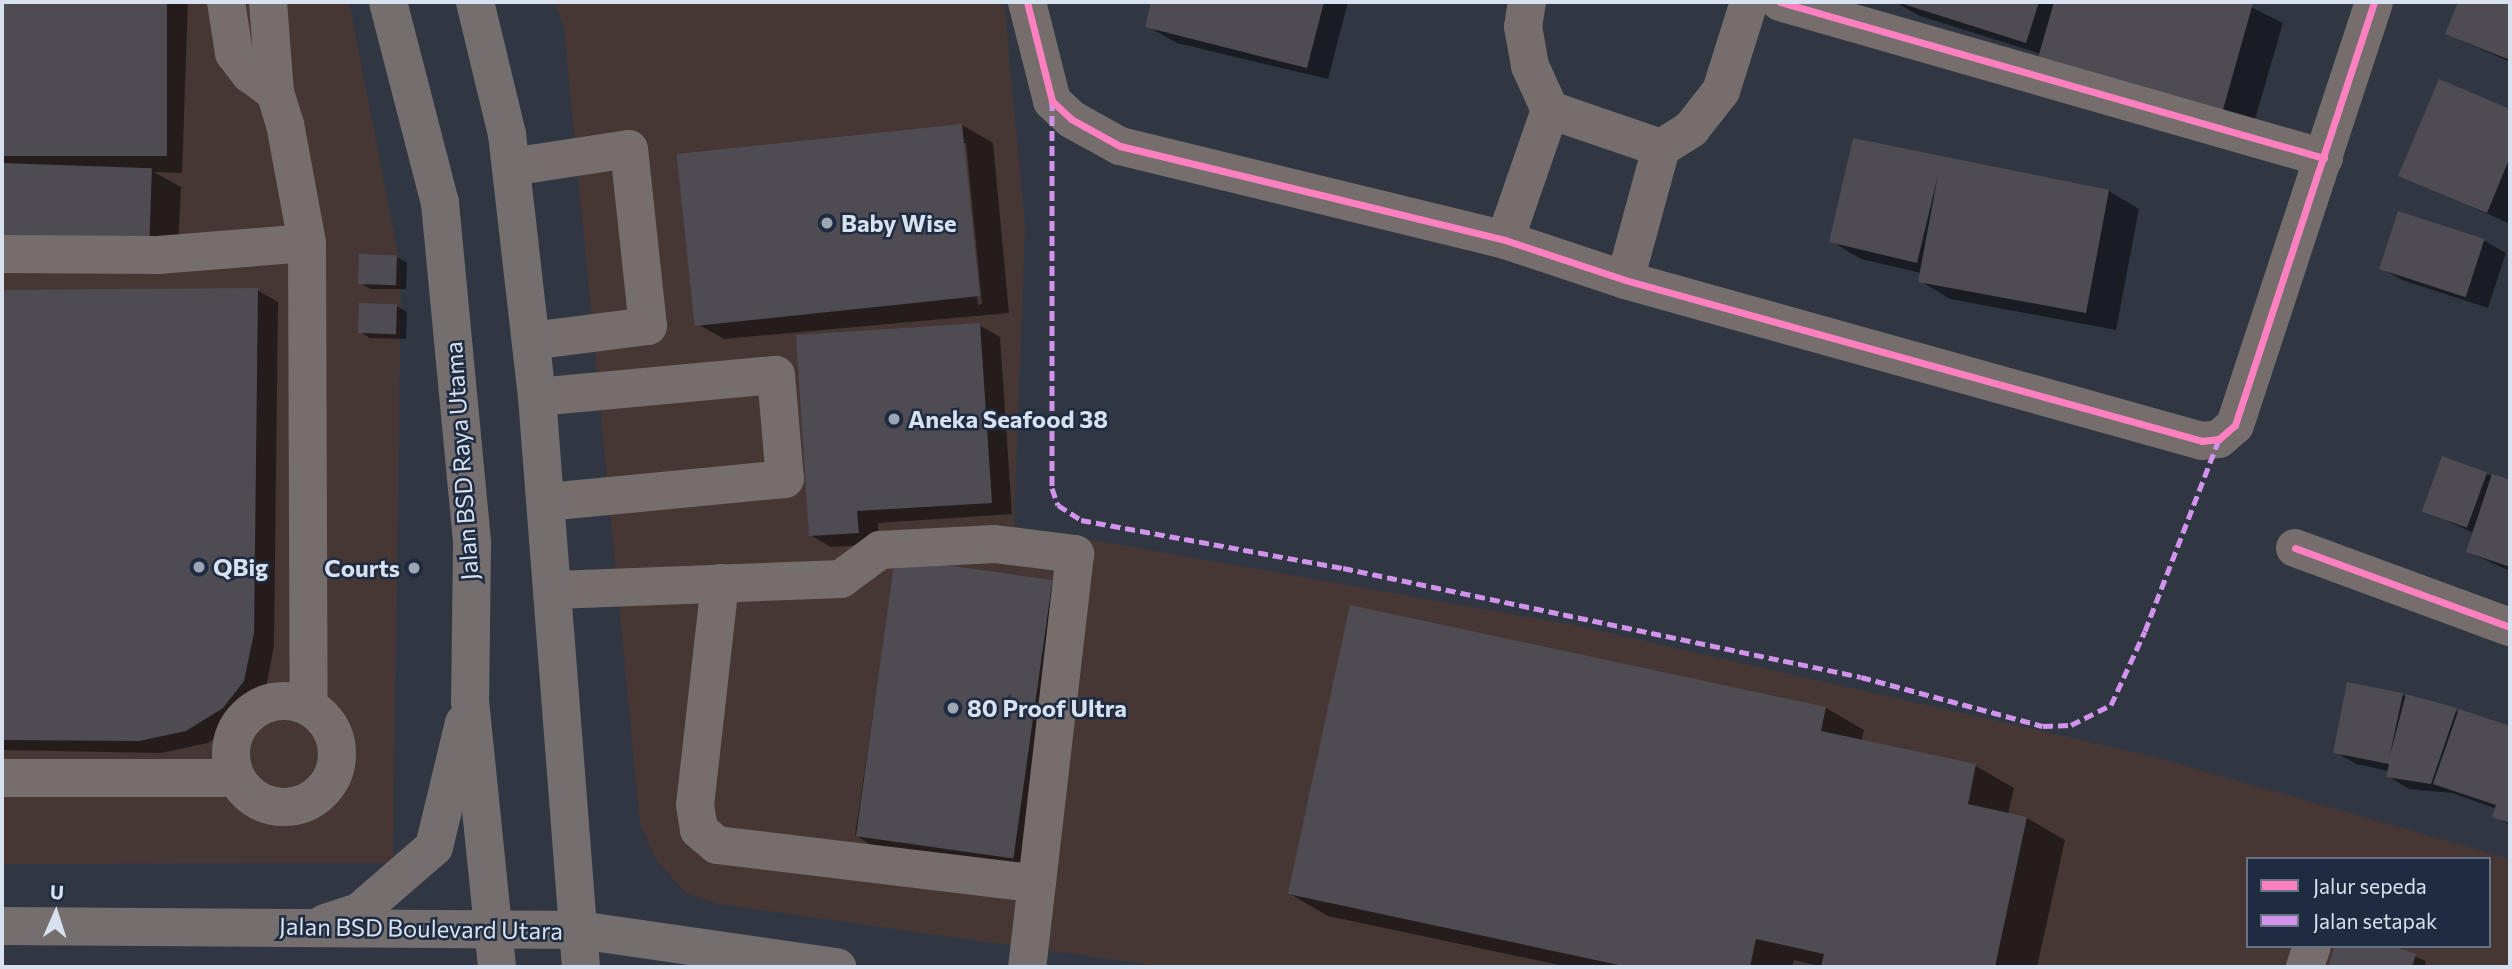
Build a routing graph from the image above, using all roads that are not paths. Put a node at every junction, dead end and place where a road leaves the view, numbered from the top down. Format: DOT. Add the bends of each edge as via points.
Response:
graph roads {
  1 [pos="226,2"];
  2 [pos="268,2"];
  3 [pos="388,2"];
  4 [pos="475,2"];
  5 [pos="1027,2"];
  6 [pos="1527,2"];
  7 [pos="1749,2"];
  8 [pos="1780,2"];
  9 [pos="2374,2"];
  10 [pos="275,92"];
  11 [pos="1550,110"];
  12 [pos="1661,148"];
  13 [pos="2325,158"];
  14 [pos="511,167"];
  15 [pos="1505,240"];
  16 [pos="307,243"];
  17 [pos="2,254"];
  18 [pos="1625,280"];
  19 [pos="531,341"];
  20 [pos="537,397"];
  21 [pos="548,502"];
  22 [pos="2295,548"];
  23 [pos="720,583"];
  24 [pos="555,590"];
  25 [pos="2510,627"];
  26 [pos="470,701"];
  27 [pos="309,706"];
  28 [pos="2,778"];
  29 [pos="234,778"];
  30 [pos="1037,884"];
  31 [pos="2,926"];
  32 [pos="313,926"];
  33 [pos="495,927"];
  34 [pos="579,930"];
  35 [pos="2311,948"];
  36 [pos="497,967"];
  37 [pos="581,967"];
  38 [pos="837,967"];
  39 [pos="1027,967"];
  40 [pos="2305,967"];
  1 -- 10 [label="street" via="234,53 250,74"];
  2 -- 10 [label="street"];
  3 -- 26 [label="main road, Jalan BSD Raya Utama" via="440,203 472,544"];
  4 -- 14 [label="main road"];
  5 -- 15 [label="street" via="1052,102 1071,120 1120,146"];
  6 -- 11 [label="street" via="1523,27 1530,66"];
  7 -- 12 [label="street" via="1721,91 1691,129"];
  8 -- 13 [label="street"];
  9 -- 13 [label="street"];
  10 -- 16 [label="street"];
  11 -- 12 [label="street"];
  11 -- 15 [label="street"];
  12 -- 18 [label="street"];
  13 -- 18 [label="street" via="2235,425 2219,439 2202,441"];
  14 -- 19 [label="main road"];
  14 -- 19 [label="street" via="629,149 648,326"];
  15 -- 18 [label="street"];
  16 -- 17 [label="street" via="158,255"];
  16 -- 27 [label="street"];
  19 -- 20 [label="main road"];
  20 -- 21 [label="main road"];
  20 -- 21 [label="street" via="776,375 785,480"];
  21 -- 24 [label="main road"];
  22 -- 25 [label="street"];
  23 -- 24 [label="street"];
  23 -- 30 [label="street" via="695,805 699,830 717,845"];
  23 -- 30 [label="street" via="841,579 880,550 994,544 1075,554"];
  24 -- 34 [label="main road"];
  26 -- 32 [label="main road" via="433,847 359,912"];
  26 -- 33 [label="main road, Jalan BSD Raya Utama"];
  27 -- 29 [label="street" via="276,700 246,715 230,744"];
  27 -- 29 [label="street" via="333,731 337,764 321,793 291,808 258,802"];
  28 -- 29 [label="street"];
  30 -- 39 [label="street"];
  31 -- 32 [label="main road, Jalan BSD Boulevard Utara"];
  32 -- 33 [label="main road, Jalan BSD Boulevard Utara"];
  33 -- 34 [label="main road, Jalan BSD Boulevard Utara"];
  33 -- 36 [label="main road, Jalan BSD Raya Utama"];
  34 -- 37 [label="main road"];
  34 -- 38 [label="main road, Jalan BSD Boulevard Utara"];
  35 -- 40 [label="street"];
}
